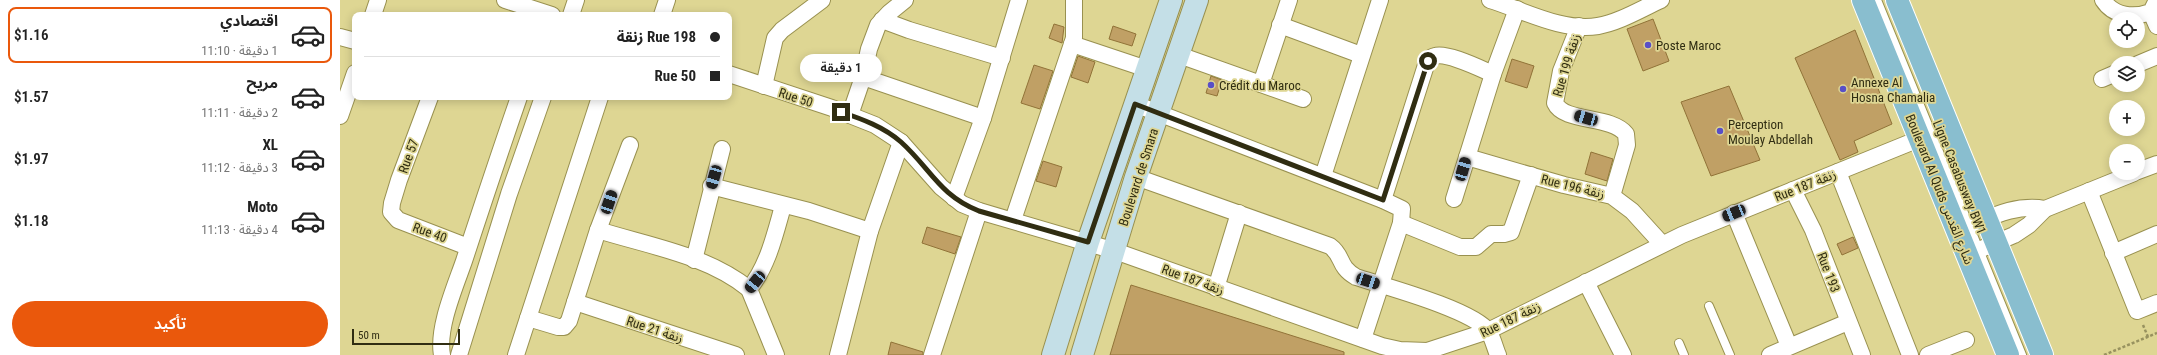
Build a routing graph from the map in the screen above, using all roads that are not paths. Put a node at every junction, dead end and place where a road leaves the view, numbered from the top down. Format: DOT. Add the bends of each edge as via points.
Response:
graph roads {
  1 [pos="378,0"];
  2 [pos="505,0"];
  3 [pos="576,0"];
  4 [pos="667,0"];
  5 [pos="822,0"];
  6 [pos="905,0"];
  7 [pos="1020,0"];
  8 [pos="1074,0"];
  9 [pos="1171,0"];
  10 [pos="1196,0"];
  11 [pos="1290,0"];
  12 [pos="1380,0"];
  13 [pos="1493,0"];
  14 [pos="1661,0"];
  15 [pos="1863,0"];
  16 [pos="1877,0"];
  17 [pos="1888,0"];
  18 [pos="1897,0"];
  19 [pos="2103,0"];
  20 [pos="523,3"];
  21 [pos="1517,9"];
  22 [pos="550,11"];
  23 [pos="374,12"];
  24 [pos="572,12"];
  25 [pos="663,12"];
  26 [pos="2155,13"];
  27 [pos="882,20"];
  28 [pos="1280,25"];
  29 [pos="1579,26"];
  30 [pos="340,37"];
  31 [pos="352,40"];
  32 [pos="1072,44"];
  33 [pos="1178,55"];
  34 [pos="1362,55"];
  35 [pos="2157,56"];
  36 [pos="1002,58"];
  37 [pos="2145,61"];
  38 [pos="1147,69"];
  39 [pos="1493,74"];
  40 [pos="732,75"];
  41 [pos="863,77"];
  42 [pos="352,82"];
  43 [pos="1261,84"];
  44 [pos="764,86"];
  45 [pos="1304,99"];
  46 [pos="429,100"];
  47 [pos="518,100"];
  48 [pos="542,100"];
  49 [pos="599,100"];
  50 [pos="1135,104"];
  51 [pos="1158,113"];
  52 [pos="850,115"];
  53 [pos="340,116"];
  54 [pos="983,118"];
  55 [pos="1919,139"];
  56 [pos="901,142"];
  57 [pos="630,145"];
  58 [pos="722,149"];
  59 [pos="1467,157"];
  60 [pos="2157,164"];
  61 [pos="2145,169"];
  62 [pos="1838,172"];
  63 [pos="1530,175"];
  64 [pos="1323,176"];
  65 [pos="1136,177"];
  66 [pos="2117,180"];
  67 [pos="711,186"];
  68 [pos="1793,190"];
  69 [pos="2089,192"];
  70 [pos="1612,196"];
  71 [pos="954,198"];
  72 [pos="1454,199"];
  73 [pos="1383,200"];
  74 [pos="783,206"];
  75 [pos="2045,210"];
  76 [pos="979,211"];
  77 [pos="1239,213"];
  78 [pos="1734,213"];
  79 [pos="393,216"];
  80 [pos="1402,218"];
  81 [pos="1013,220"];
  82 [pos="1973,224"];
  83 [pos="598,230"];
  84 [pos="870,232"];
  85 [pos="2157,234"];
  86 [pos="1088,242"];
  87 [pos="1662,244"];
  88 [pos="468,247"];
  89 [pos="1983,248"];
  90 [pos="1114,251"];
  91 [pos="2113,253"];
  92 [pos="694,260"];
  93 [pos="1586,282"];
  94 [pos="1380,285"];
  95 [pos="1216,288"];
  96 [pos="749,289"];
  97 [pos="575,302"];
  98 [pos="2157,304"];
  99 [pos="1710,306"];
  100 [pos="528,318"];
  101 [pos="1848,322"];
  102 [pos="1488,332"];
  103 [pos="1363,339"];
  104 [pos="1966,340"];
  105 [pos="1679,343"];
  106 [pos="1789,346"];
  107 [pos="705,350"];
  108 [pos="441,351"];
  109 [pos="1426,353"];
  110 [pos="461,355"];
  111 [pos="516,355"];
  112 [pos="736,355"];
  113 [pos="776,355"];
  114 [pos="838,355"];
  115 [pos="932,355"];
  116 [pos="1052,355"];
  117 [pos="1082,355"];
  118 [pos="1498,355"];
  119 [pos="1623,355"];
  120 [pos="1684,355"];
  121 [pos="1730,355"];
  122 [pos="1770,355"];
  123 [pos="1862,355"];
  124 [pos="1910,355"];
  125 [pos="1928,355"];
  126 [pos="2008,355"];
  127 [pos="2022,355"];
  128 [pos="2032,355"];
  129 [pos="2042,355"];
  1 -- 23 [label="street"];
  2 -- 20 [label="street"];
  3 -- 24 [label="street"];
  4 -- 25 [label="street"];
  5 -- 44 [label="street" via="775,38"];
  6 -- 27 [label="street"];
  7 -- 36 [label="street"];
  8 -- 32 [label="street" via="1075,31"];
  9 -- 38 [label="street, Boulevard de Smara"];
  10 -- 33 [label="street, Boulevard de Smara"];
  11 -- 28 [label="street"];
  12 -- 34 [label="street"];
  13 -- 21 [label="street"];
  14 -- 29 [label="street" via="1606,24"];
  15 -- 55 [label="main road, Boulevard Al Quds شارع القدس"];
  16 -- 82 [label="lane, Ligne Casabusway BW1"];
  17 -- 82 [label="lane, Ligne Casabusway BW1"];
  18 -- 82 [label="main road, Boulevard Al Quds شارع القدس"];
  19 -- 26 [label="street" via="2108,8 2120,15"];
  20 -- 22 [label="street"];
  21 -- 29 [label="street"];
  21 -- 39 [label="street"];
  27 -- 36 [label="street"];
  27 -- 41 [label="street" via="869,49"];
  28 -- 34 [label="street"];
  28 -- 43 [label="street"];
  29 -- 70 [label="street, Rue 199 زنقة" via="1561,71 1554,104 1561,111 1618,126 1626,134 1627,145"];
  30 -- 31 [label="street"];
  32 -- 38 [label="street"];
  32 -- 81 [label="street"];
  33 -- 43 [label="street"];
  33 -- 51 [label="street, Boulevard de Smara"];
  34 -- 64 [label="street"];
  35 -- 37 [label="street"];
  36 -- 54 [label="street"];
  38 -- 50 [label="street, Boulevard de Smara"];
  39 -- 59 [label="street"];
  39 -- 73 [label="street" via="1448,57 1430,58"];
  40 -- 44 [label="street, Rue 50"];
  41 -- 52 [label="street"];
  41 -- 54 [label="street"];
  42 -- 53 [label="street"];
  43 -- 45 [label="street"];
  44 -- 52 [label="street, Rue 50"];
  46 -- 79 [label="street, Rue 57" via="392,203"];
  47 -- 88 [label="street"];
  48 -- 110 [label="street" via="509,194"];
  49 -- 100 [label="street"];
  50 -- 51 [label="street"];
  50 -- 86 [label="street, Boulevard de Smara"];
  51 -- 64 [label="street"];
  51 -- 65 [label="street, Boulevard de Smara"];
  52 -- 56 [label="street, Rue 50" via="875,125"];
  54 -- 71 [label="street"];
  55 -- 62 [label="street, Rue 187 زنقة"];
  55 -- 82 [label="main road, Boulevard Al Quds شارع القدس"];
  56 -- 71 [label="street, Rue 50" via="930,176"];
  56 -- 84 [label="street"];
  57 -- 83 [label="street"];
  58 -- 67 [label="street"];
  59 -- 63 [label="street, Rue 196 زنقة"];
  59 -- 72 [label="street"];
  60 -- 61 [label="street"];
  62 -- 68 [label="street, Rue 187 زنقة"];
  62 -- 124 [label="street"];
  63 -- 70 [label="street, Rue 196 زنقة"];
  63 -- 80 [label="street" via="1514,226 1508,233 1492,234 1480,245 1468,248"];
  64 -- 73 [label="street"];
  65 -- 77 [label="street"];
  65 -- 90 [label="street, Boulevard de Smara"];
  66 -- 69 [label="street"];
  67 -- 74 [label="street"];
  67 -- 92 [label="street"];
  68 -- 78 [label="street, Rue 187 زنقة"];
  68 -- 101 [label="street, Rue 193" via="1813,230"];
  69 -- 75 [label="street"];
  69 -- 91 [label="street"];
  70 -- 87 [label="street, Rue 196 زنقة" via="1632,211"];
  71 -- 76 [label="street, Rue 50"];
  73 -- 80 [label="street" via="1401,207"];
  74 -- 84 [label="street" via="830,217"];
  74 -- 96 [label="street" via="765,262"];
  75 -- 82 [label="street" via="2022,208"];
  75 -- 89 [label="street" via="2022,230"];
  76 -- 81 [label="street, Rue 50"];
  76 -- 115 [label="street"];
  77 -- 94 [label="street" via="1330,246 1337,252 1346,271"];
  77 -- 95 [label="street"];
  78 -- 87 [label="street, Rue 187 زنقة"];
  78 -- 106 [label="street"];
  79 -- 88 [label="street, Rue 40"];
  80 -- 94 [label="street"];
  81 -- 86 [label="street, Rue 50"];
  82 -- 89 [label="main road, Boulevard Al Quds شارع القدس"];
  82 -- 89 [label="main road, Boulevard Al Quds شارع القدس"];
  83 -- 92 [label="street"];
  83 -- 97 [label="street"];
  84 -- 114 [label="street"];
  85 -- 91 [label="street"];
  86 -- 90 [label="street, Rue 187 زنقة"];
  86 -- 116 [label="street, Boulevard de Smara"];
  87 -- 93 [label="street, Rue 187 زنقة"];
  88 -- 108 [label="street" via="446,318"];
  89 -- 126 [label="main road, Boulevard Al Quds شارع القدس"];
  89 -- 127 [label="lane, Ligne Casabusway BW1"];
  89 -- 128 [label="lane, Ligne Casabusway BW1"];
  89 -- 129 [label="main road, Boulevard Al Quds شارع القدس"];
  90 -- 95 [label="street, Rue 187 زنقة"];
  90 -- 117 [label="street, Boulevard de Smara"];
  91 -- 98 [label="street" via="2137,311"];
  92 -- 96 [label="street" via="726,273"];
  93 -- 102 [label="street, Rue 187 زنقة"];
  93 -- 119 [label="street"];
  94 -- 102 [label="street" via="1462,313"];
  94 -- 103 [label="street"];
  95 -- 103 [label="street, Rue 187 زنقة"];
  96 -- 113 [label="street"];
  97 -- 100 [label="street" via="570,321 564,326"];
  97 -- 107 [label="street, Rue 21 زنقة"];
  99 -- 121 [label="lane"];
  100 -- 111 [label="street"];
  101 -- 106 [label="street"];
  101 -- 123 [label="street, Rue 193"];
  102 -- 109 [label="street, Rue 187 زنقة"];
  102 -- 118 [label="street"];
  103 -- 109 [label="street, Rue 187 زنقة" via="1400,350"];
  104 -- 125 [label="street"];
  105 -- 120 [label="lane"];
  106 -- 122 [label="street"];
  107 -- 112 [label="street, Rue 21 زنقة"];
  108 -- 110 [label="street"];
}
